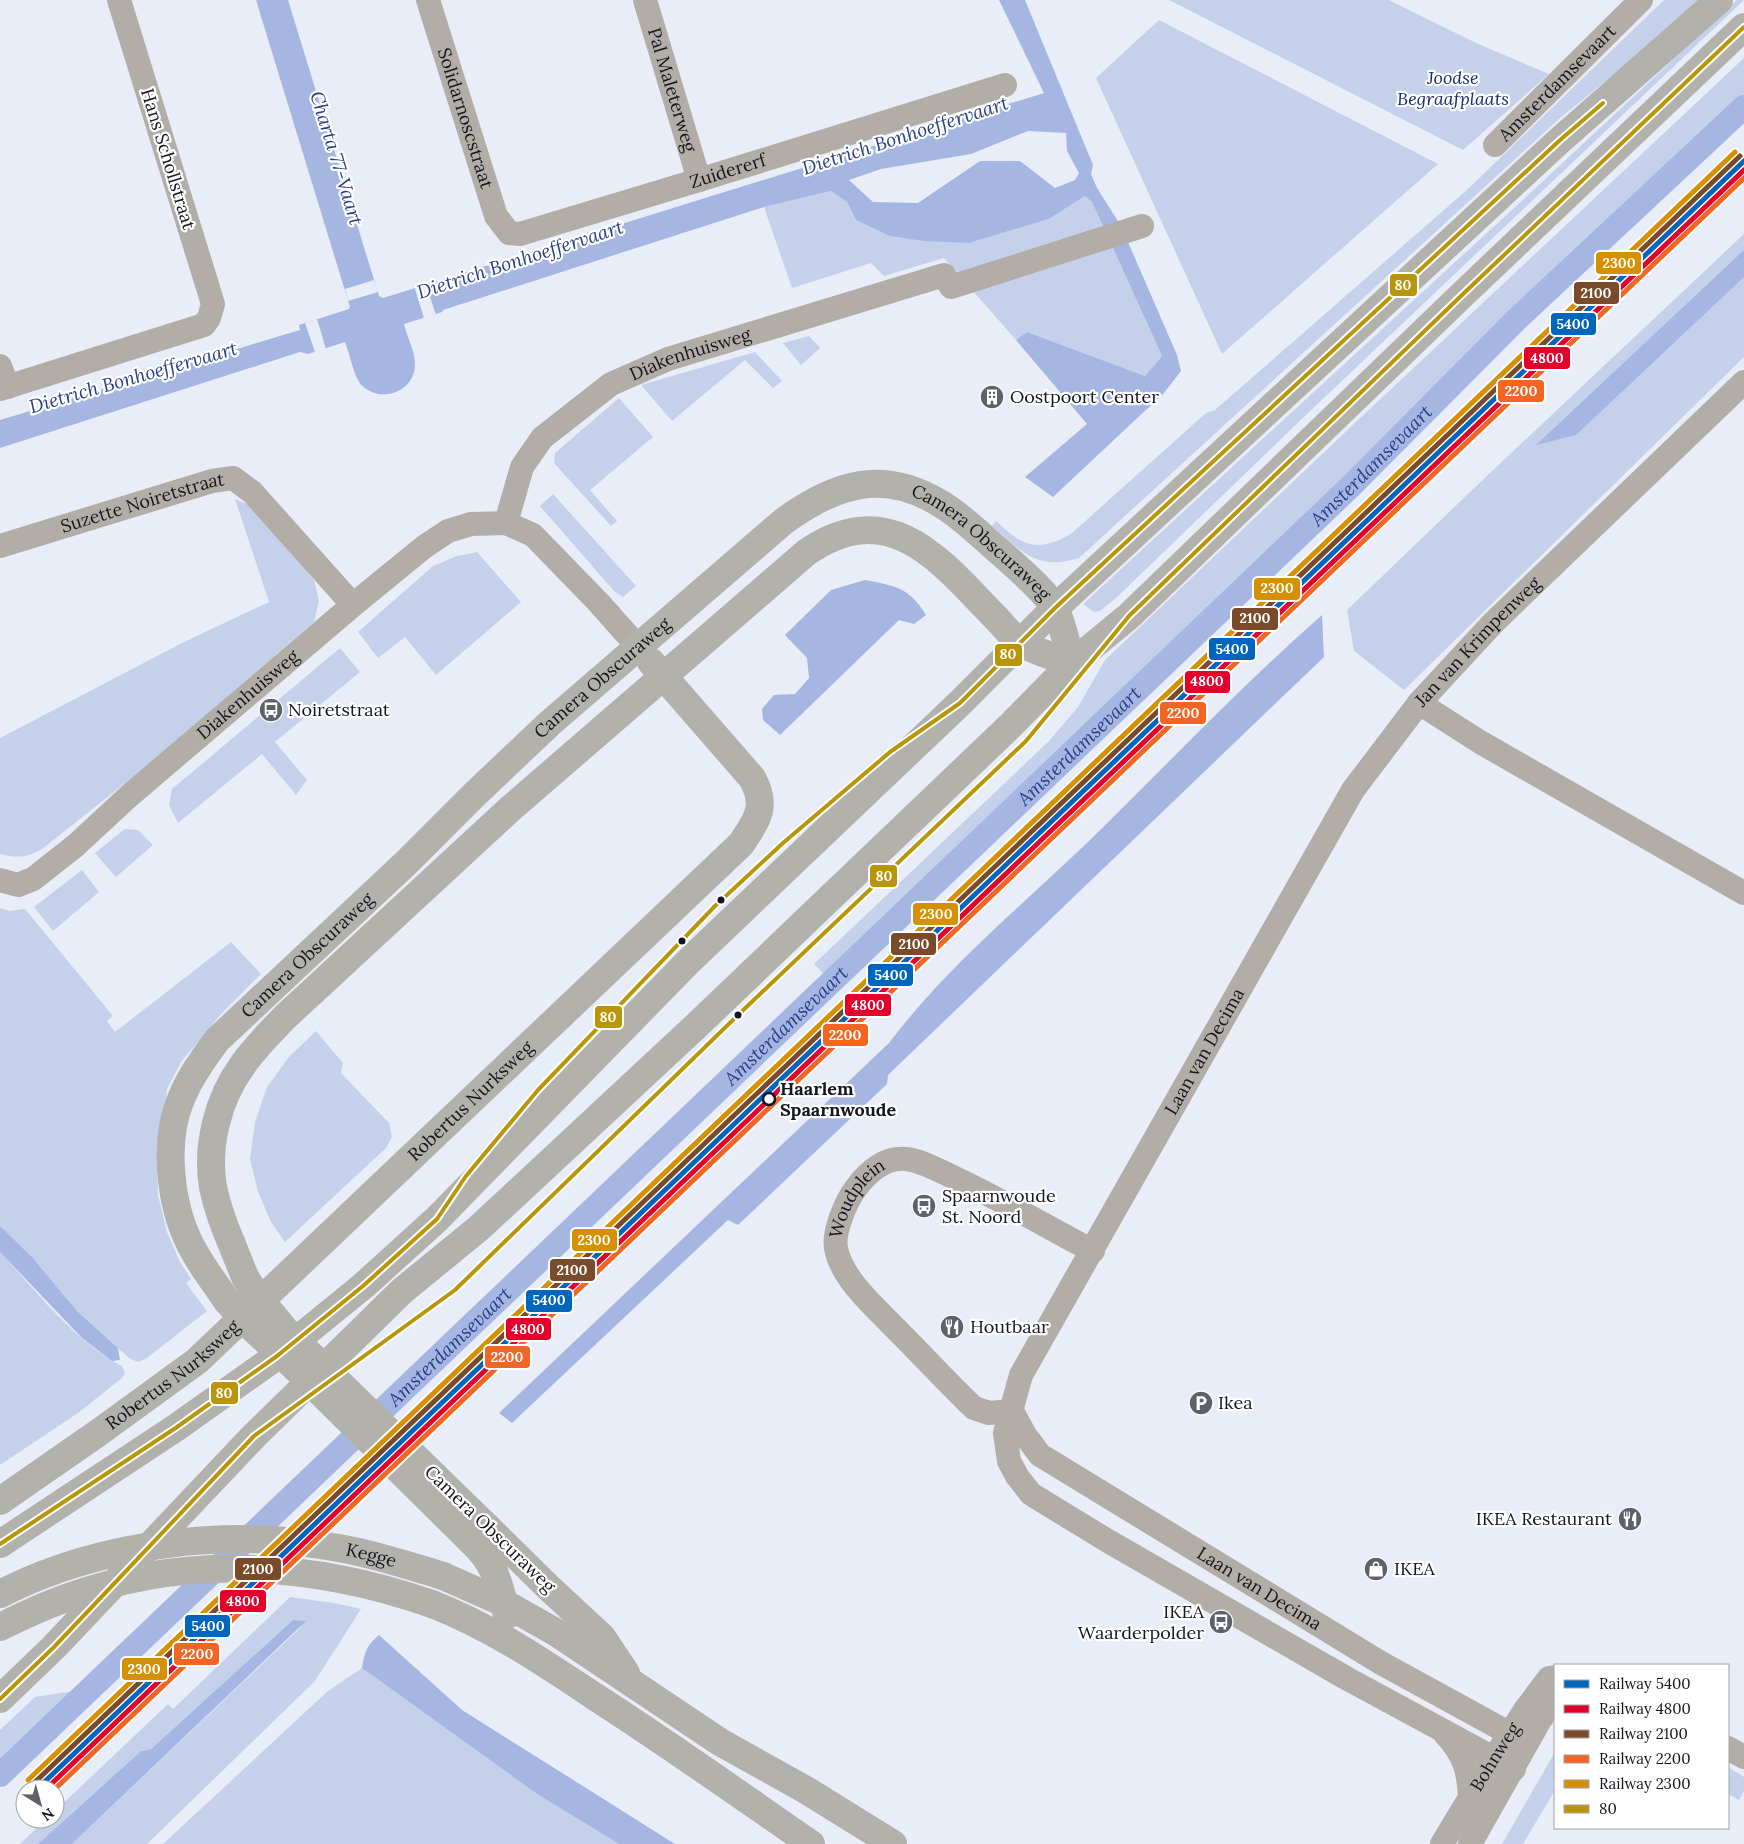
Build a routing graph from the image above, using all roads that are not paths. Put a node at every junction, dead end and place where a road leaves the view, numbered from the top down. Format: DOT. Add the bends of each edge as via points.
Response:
graph roads {
  1 [pos="119,0"];
  2 [pos="428,0"];
  3 [pos="645,0"];
  4 [pos="1641,0"];
  5 [pos="1719,0"];
  6 [pos="1744,27"];
  7 [pos="1005,85"];
  8 [pos="1494,144"];
  9 [pos="699,180"];
  10 [pos="1135,228"];
  11 [pos="508,234"];
  12 [pos="3,380"];
  13 [pos="1744,382"];
  14 [pos="506,523"];
  15 [pos="0,546"];
  16 [pos="354,605"];
  17 [pos="1055,608"];
  18 [pos="1020,643"];
  19 [pos="639,648"];
  20 [pos="1072,663"];
  21 [pos="664,676"];
  22 [pos="1419,703"];
  23 [pos="0,880"];
  24 [pos="1744,893"];
  25 [pos="1093,1251"];
  26 [pos="1012,1411"];
  27 [pos="0,1501"];
  28 [pos="478,1533"];
  29 [pos="0,1544"];
  30 [pos="0,1594"];
  31 [pos="504,1603"];
  32 [pos="0,1627"];
  33 [pos="520,1647"];
  34 [pos="1554,1677"];
  35 [pos="632,1682"];
  36 [pos="0,1699"];
  37 [pos="1554,1701"];
  38 [pos="1438,1727"];
  39 [pos="1519,1738"];
  40 [pos="1729,1749"];
  41 [pos="1744,1757"];
  42 [pos="1504,1763"];
  43 [pos="1470,1798"];
  44 [pos="811,1844"];
  45 [pos="893,1844"];
  46 [pos="1442,1844"];
  47 [pos="1470,1844"];
  1 -- 12 [label="street, Hans Schollstraat" via="213,304 209,318 204,325"];
  2 -- 11 [label="street, Solidarnoscstraat" via="496,216"];
  3 -- 9 [label="street, Pal Maleterweg"];
  4 -- 8 [label="street, Amsterdamsevaart"];
  5 -- 17 [label="main road" via="1551,148"];
  6 -- 20 [label="main road" via="1129,616"];
  7 -- 9 [label="street, Zuidererf"];
  9 -- 11 [label="street, Zuidererf" via="520,234"];
  10 -- 14 [label="street, Diakenhuisweg" via="951,287 944,275 668,359 611,384 542,438 522,467"];
  13 -- 22 [label="street, Jan van Krimpenweg" via="1493,623"];
  14 -- 16 [label="street, Diakenhuisweg" via="471,524 448,531"];
  14 -- 19 [label="street, Diakenhuisweg" via="533,535"];
  15 -- 16 [label="street, Suzette Noiretstraat" via="212,481 233,478 252,492"];
  16 -- 23 [label="street, Diakenhuisweg" via="33,880 18,885"];
  17 -- 18 [label="main road"];
  17 -- 19 [label="main road, Camera Obscuraweg" via="1035,585 943,504 908,488 864,484 825,495 784,521"];
  17 -- 20 [label="main road, Camera Obscuraweg"];
  18 -- 20 [label="main road, Camera Obscuraweg"];
  18 -- 21 [label="main road, Camera Obscuraweg" via="929,552 901,536 878,530 855,531 820,543 807,552"];
  18 -- 29 [label="main road" via="689,961 437,1218 363,1286 277,1356 177,1427"];
  19 -- 21 [label="main road, Robertus Nurksweg"];
  19 -- 28 [label="main road, Camera Obscuraweg, bridge" via="550,724 217,1040 189,1082 175,1117 171,1172 184,1231 227,1301 302,1374"];
  20 -- 36 [label="main road" via="695,1027 479,1228 402,1291 254,1436 54,1647"];
  21 -- 27 [label="main road, Robertus Nurksweg" via="752,778 760,792 760,811 741,844 197,1361"];
  21 -- 28 [label="main road, Camera Obscuraweg, bridge" via="510,809 285,1017 254,1050 229,1085 216,1122 213,1186 230,1242 255,1294 286,1331"];
  22 -- 24 [label="street, Jan van Krimpenweg" via="1480,742"];
  22 -- 25 [label="street, Laan van Decima" via="1353,790"];
  25 -- 26 [label="street, Laan van Decima" via="1021,1376"];
  25 -- 26 [label="street, Woudplein" via="974,1187 906,1159 890,1160 864,1178 847,1199 836,1248 845,1271 873,1306 974,1408 990,1413"];
  26 -- 38 [label="street, Laan van Decima" via="1005,1433 1009,1461 1031,1494 1346,1678"];
  26 -- 39 [label="street, Laan van Decima" via="1040,1455 1381,1664"];
  28 -- 31 [label="main road, Camera Obscuraweg" via="481,1551 493,1567"];
  28 -- 35 [label="main road, Camera Obscuraweg" via="548,1587 602,1637"];
  30 -- 31 [label="main road, Kegge, bridge" via="49,1573 128,1550 219,1539 260,1539 302,1542 384,1558 443,1576"];
  31 -- 33 [label="main road, Camera Obscuraweg"];
  31 -- 35 [label="main road, Kegge" via="557,1632"];
  32 -- 33 [label="main road, Kegge, bridge" via="66,1598 146,1577 229,1568 271,1569 322,1575 394,1591 478,1624"];
  33 -- 44 [label="main road"];
  34 -- 39 [label="street, Bohnweg" via="1549,1678"];
  35 -- 45 [label="main road, Camera Obscuraweg" via="720,1742"];
  37 -- 39 [label="street, Bohnweg" via="1540,1720"];
  38 -- 42 [label="street, Laan van Decima"];
  38 -- 43 [label="street, Laan van Decima" via="1456,1745 1465,1762"];
  39 -- 42 [label="street, Bohnweg"];
  40 -- 41 [label="street"];
  42 -- 43 [label="street, Bohnweg"];
  42 -- 47 [label="street, Bohnweg"];
  43 -- 46 [label="street, Bohnweg"];
}
